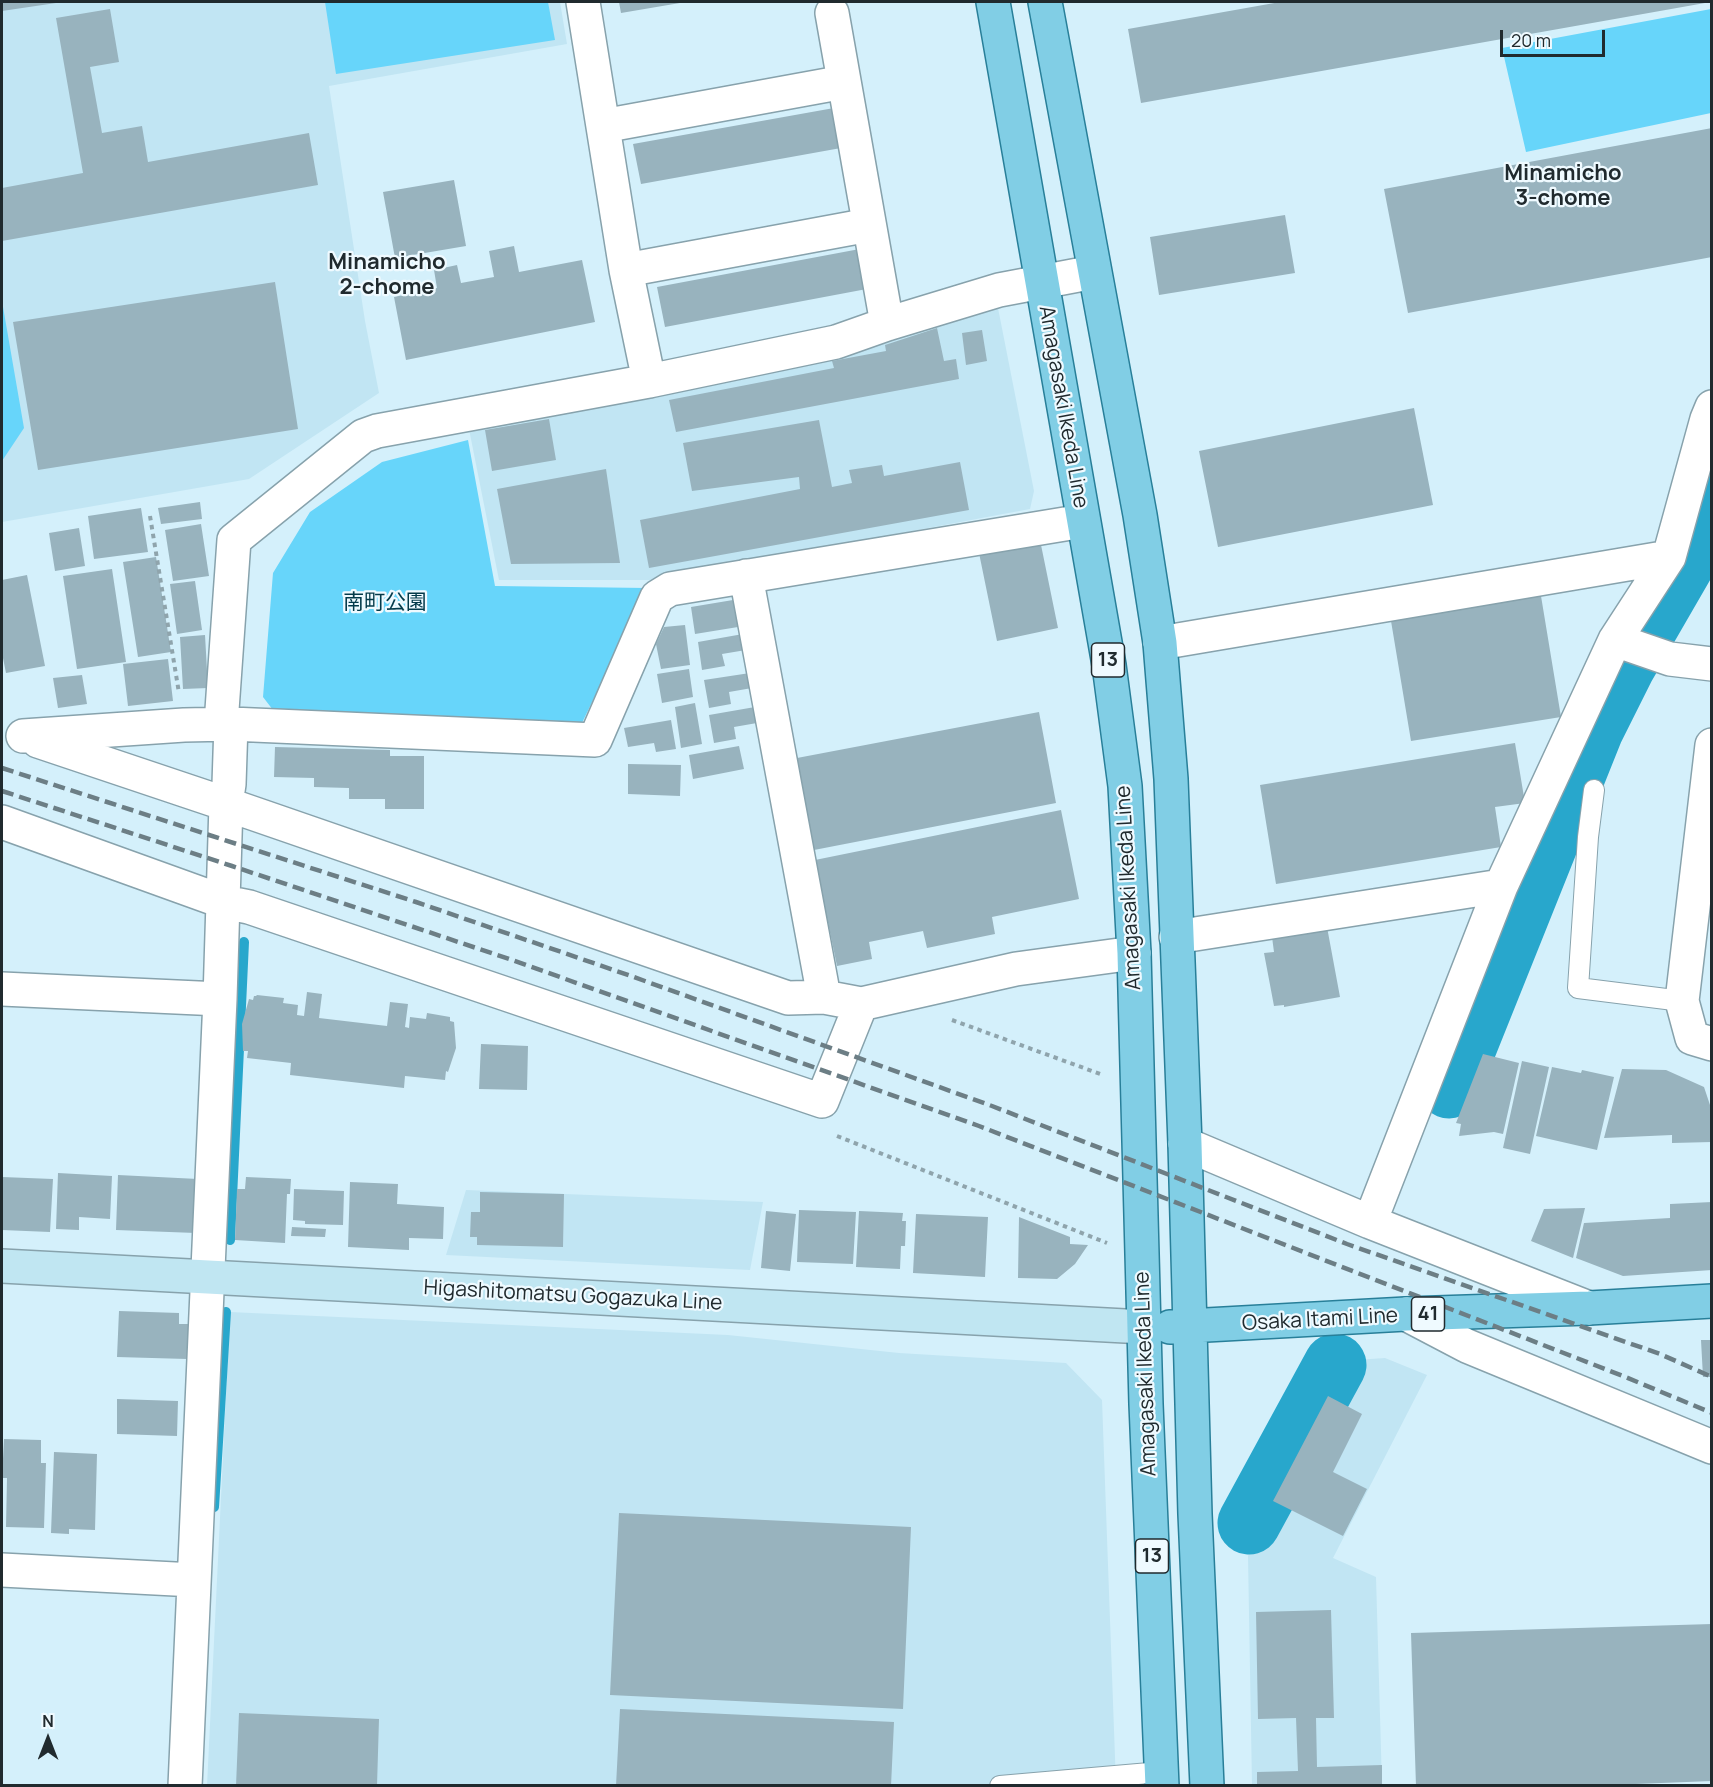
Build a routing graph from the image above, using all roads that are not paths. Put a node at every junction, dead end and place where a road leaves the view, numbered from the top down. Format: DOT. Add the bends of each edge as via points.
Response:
graph roads {
  1 [pos="583,2"];
  2 [pos="993,2"];
  3 [pos="1045,2"];
  4 [pos="832,14"];
  5 [pos="844,82"];
  6 [pos="603,126"];
  7 [pos="869,225"];
  8 [pos="626,270"];
  9 [pos="1094,272"];
  10 [pos="1041,282"];
  11 [pos="887,324"];
  12 [pos="649,381"];
  13 [pos="1712,407"];
  14 [pos="1083,521"];
  15 [pos="1669,557"];
  16 [pos="746,576"];
  17 [pos="1615,640"];
  18 [pos="1160,643"];
  19 [pos="1712,664"];
  20 [pos="226,724"];
  21 [pos="12,733"];
  22 [pos="1712,745"];
  23 [pos="1594,790"];
  24 [pos="226,804"];
  25 [pos="2,822"];
  26 [pos="1501,886"];
  27 [pos="224,902"];
  28 [pos="1176,936"];
  29 [pos="1134,953"];
  30 [pos="2,989"];
  31 [pos="824,997"];
  32 [pos="220,999"];
  33 [pos="1682,1000"];
  34 [pos="861,1004"];
  35 [pos="1712,1044"];
  36 [pos="1185,1144"];
  37 [pos="1370,1222"];
  38 [pos="2,1266"];
  39 [pos="206,1276"];
  40 [pos="1712,1301"];
  41 [pos="1589,1308"];
  42 [pos="1406,1314"];
  43 [pos="1144,1327"];
  44 [pos="1190,1327"];
  45 [pos="1712,1447"];
  46 [pos="2,1570"];
  47 [pos="194,1580"];
  48 [pos="1162,1779"];
  49 [pos="185,1785"];
  50 [pos="1000,1785"];
  51 [pos="1207,1785"];
  1 -- 6 [label="street"];
  2 -- 10 [label="main road, Amagasaki Ikeda Line / 13"];
  3 -- 9 [label="main road, 13"];
  4 -- 5 [label="street"];
  5 -- 6 [label="street"];
  5 -- 7 [label="street"];
  6 -- 8 [label="street"];
  7 -- 8 [label="street"];
  7 -- 11 [label="street"];
  8 -- 12 [label="street"];
  9 -- 10 [label="street"];
  9 -- 18 [label="main road, 13"];
  10 -- 11 [label="street" via="999,290"];
  10 -- 14 [label="main road, Amagasaki Ikeda Line / 13"];
  11 -- 12 [label="street" via="836,342"];
  12 -- 20 [label="street" via="363,436 234,540"];
  13 -- 15 [label="street"];
  14 -- 16 [label="street"];
  14 -- 29 [label="main road, Amagasaki Ikeda Line / 13" via="1109,665 1125,786"];
  15 -- 17 [label="street"];
  15 -- 18 [label="street"];
  16 -- 20 [label="street" via="670,589 657,597 595,740"];
  16 -- 31 [label="street"];
  17 -- 19 [label="street" via="1670,659"];
  17 -- 26 [label="street"];
  18 -- 28 [label="main road, 13" via="1171,779"];
  20 -- 21 [label="street"];
  20 -- 24 [label="street"];
  21 -- 24 [label="street"];
  22 -- 33 [label="street"];
  23 -- 33 [label="lane" via="1578,988"];
  24 -- 27 [label="street"];
  24 -- 31 [label="street" via="788,998"];
  25 -- 27 [label="street"];
  26 -- 28 [label="street"];
  26 -- 37 [label="street"];
  27 -- 32 [label="street"];
  27 -- 34 [label="street" via="249,907 822,1101"];
  28 -- 36 [label="main road, 13"];
  29 -- 34 [label="street" via="1016,969"];
  29 -- 43 [label="main road, Amagasaki Ikeda Line / 13"];
  30 -- 32 [label="street"];
  31 -- 34 [label="street"];
  32 -- 39 [label="street"];
  33 -- 35 [label="street" via="1692,1038"];
  36 -- 37 [label="street"];
  36 -- 44 [label="main road, 13"];
  37 -- 41 [label="street"];
  38 -- 39 [label="main road, Higashitomatsu Gogazuka Line"];
  39 -- 43 [label="main road, Higashitomatsu Gogazuka Line"];
  39 -- 47 [label="street"];
  40 -- 41 [label="main road, Osaka Itami Line / 41"];
  41 -- 42 [label="main road, Osaka Itami Line / 41"];
  42 -- 44 [label="main road, Osaka Itami Line / 41"];
  42 -- 45 [label="street" via="1467,1346"];
  43 -- 44 [label="main road, Osaka Itami Line / 41"];
  43 -- 48 [label="main road, Amagasaki Ikeda Line / 13"];
  44 -- 51 [label="main road, 13"];
  46 -- 47 [label="street"];
  47 -- 49 [label="street"];
  48 -- 50 [label="lane"];
}
